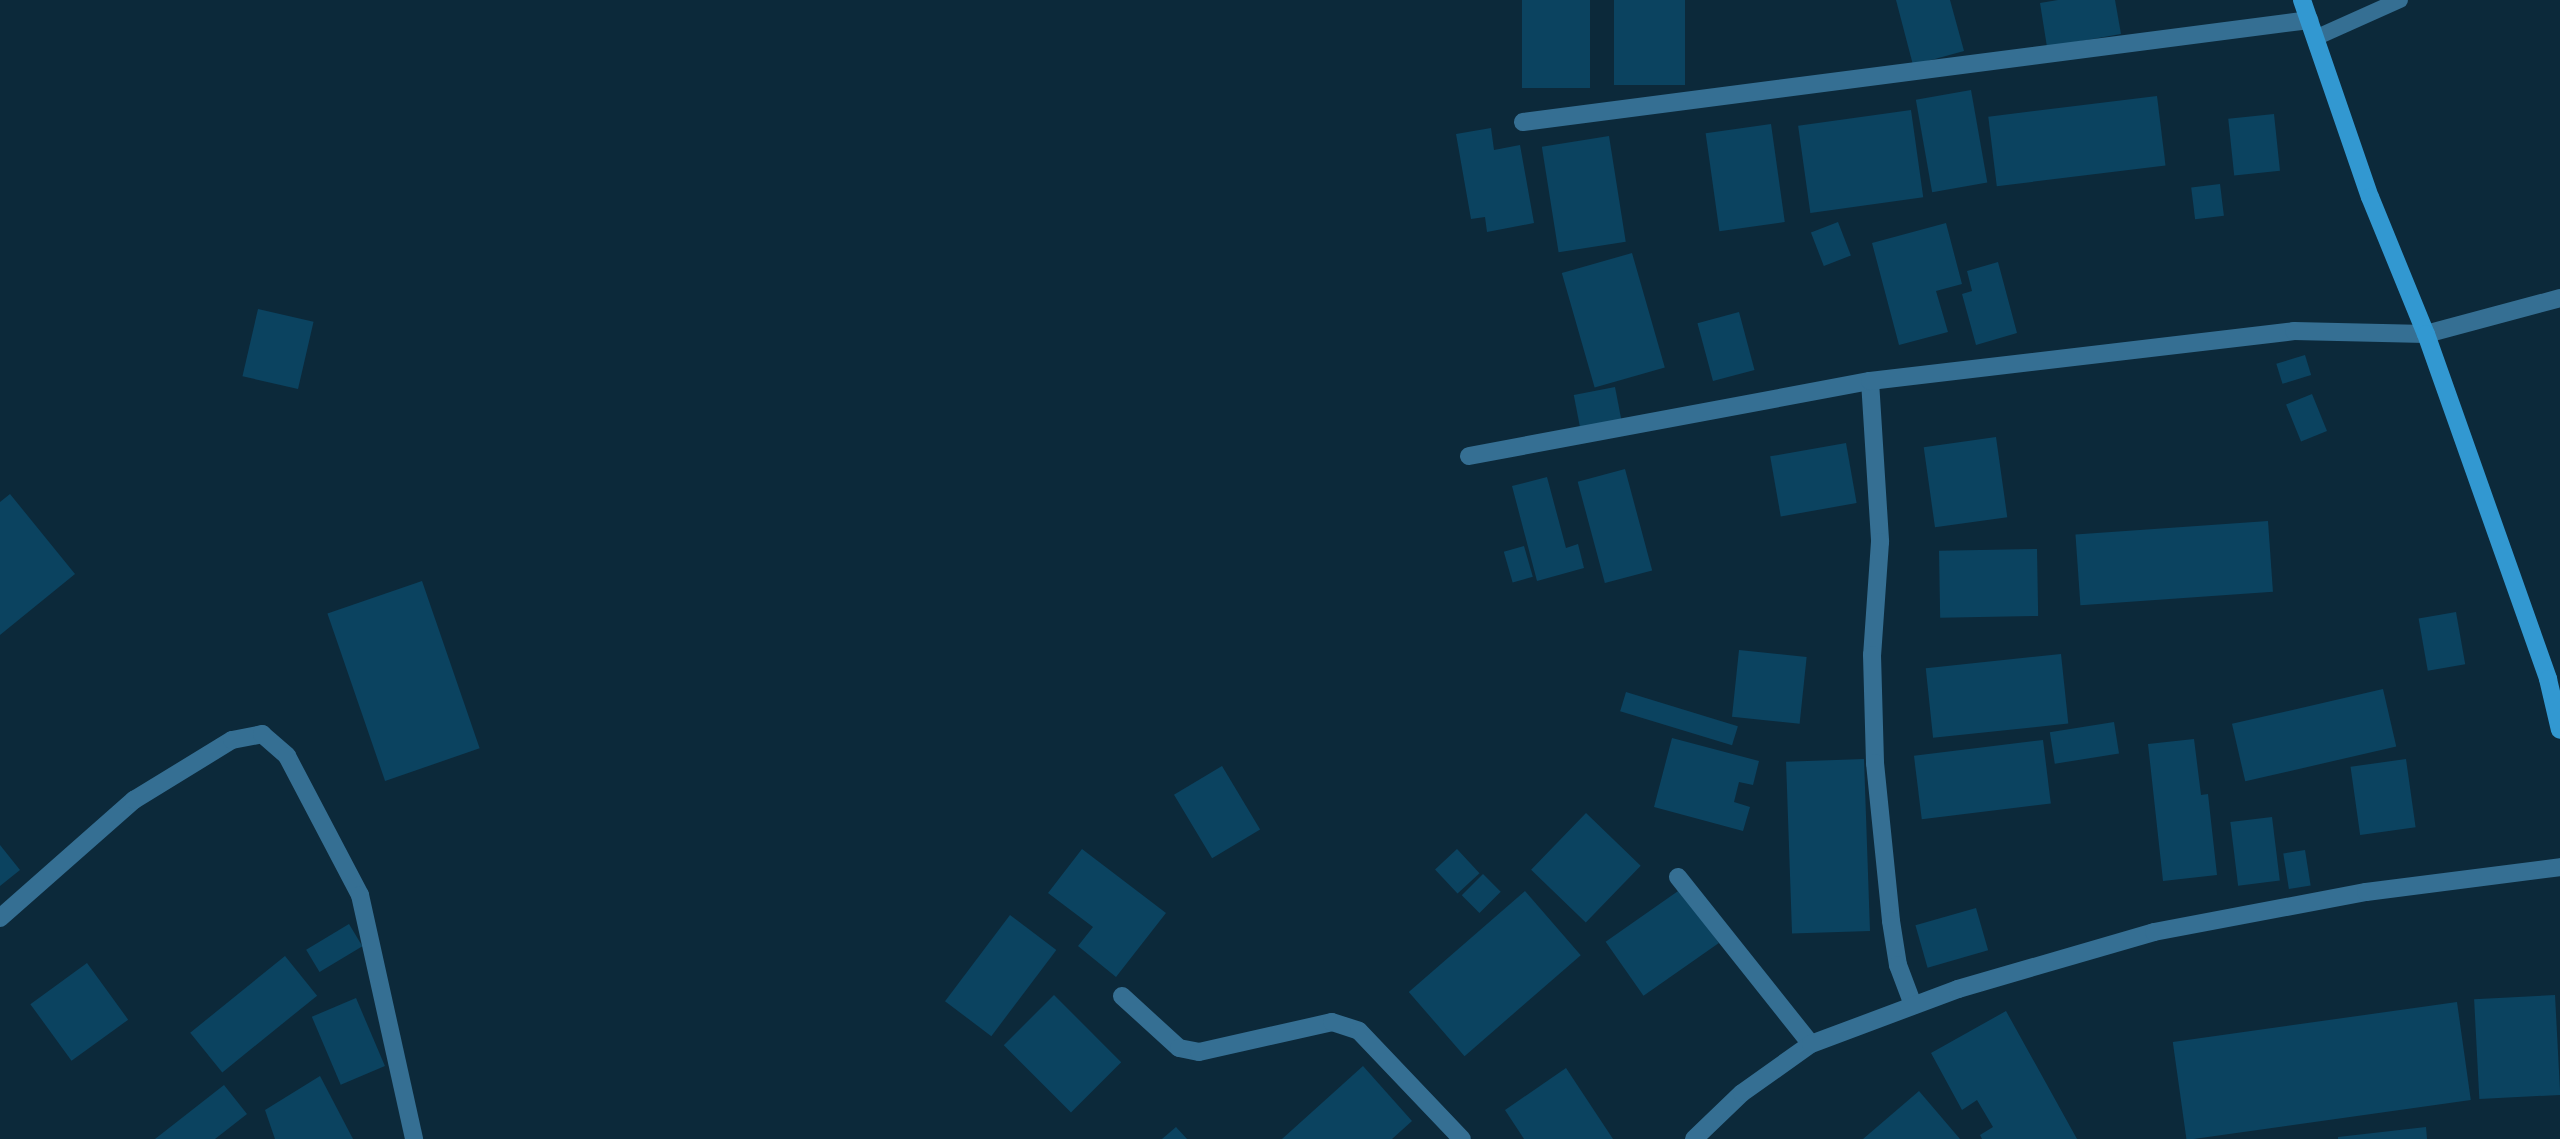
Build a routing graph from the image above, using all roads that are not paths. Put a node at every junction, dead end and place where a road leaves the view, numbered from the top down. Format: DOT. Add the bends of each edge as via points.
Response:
graph roads {
  1 [pos="2302,0"];
  2 [pos="2400,0"];
  3 [pos="2309,20"];
  4 [pos="2315,38"];
  5 [pos="1523,122"];
  6 [pos="2560,298"];
  7 [pos="2426,334"];
  8 [pos="1870,381"];
  9 [pos="1469,456"];
  10 [pos="2554,677"];
  11 [pos="2560,730"];
  12 [pos="2560,866"];
  13 [pos="1678,877"];
  14 [pos="0,918"];
  15 [pos="1122,996"];
  16 [pos="1913,1005"];
  17 [pos="1811,1044"];
  18 [pos="414,1139"];
  19 [pos="1462,1139"];
  20 [pos="1694,1139"];
  1 -- 3 [label="main road"];
  2 -- 4 [label="lane"];
  3 -- 4 [label="main road"];
  3 -- 5 [label="street"];
  4 -- 7 [label="main road" via="2370,197"];
  6 -- 7 [label="street"];
  7 -- 8 [label="street" via="2294,331"];
  7 -- 10 [label="main road"];
  8 -- 9 [label="street"];
  8 -- 16 [label="street" via="1880,542 1872,655 1875,763 1891,921 1898,965"];
  10 -- 11 [label="main road"];
  12 -- 16 [label="street" via="2366,892 2154,932"];
  13 -- 17 [label="street"];
  14 -- 18 [label="street" via="134,800 232,740 262,734 287,756 360,895"];
  15 -- 19 [label="street" via="1179,1048 1199,1052 1332,1022 1359,1031"];
  16 -- 17 [label="street"];
  17 -- 20 [label="street" via="1742,1093"];
}
